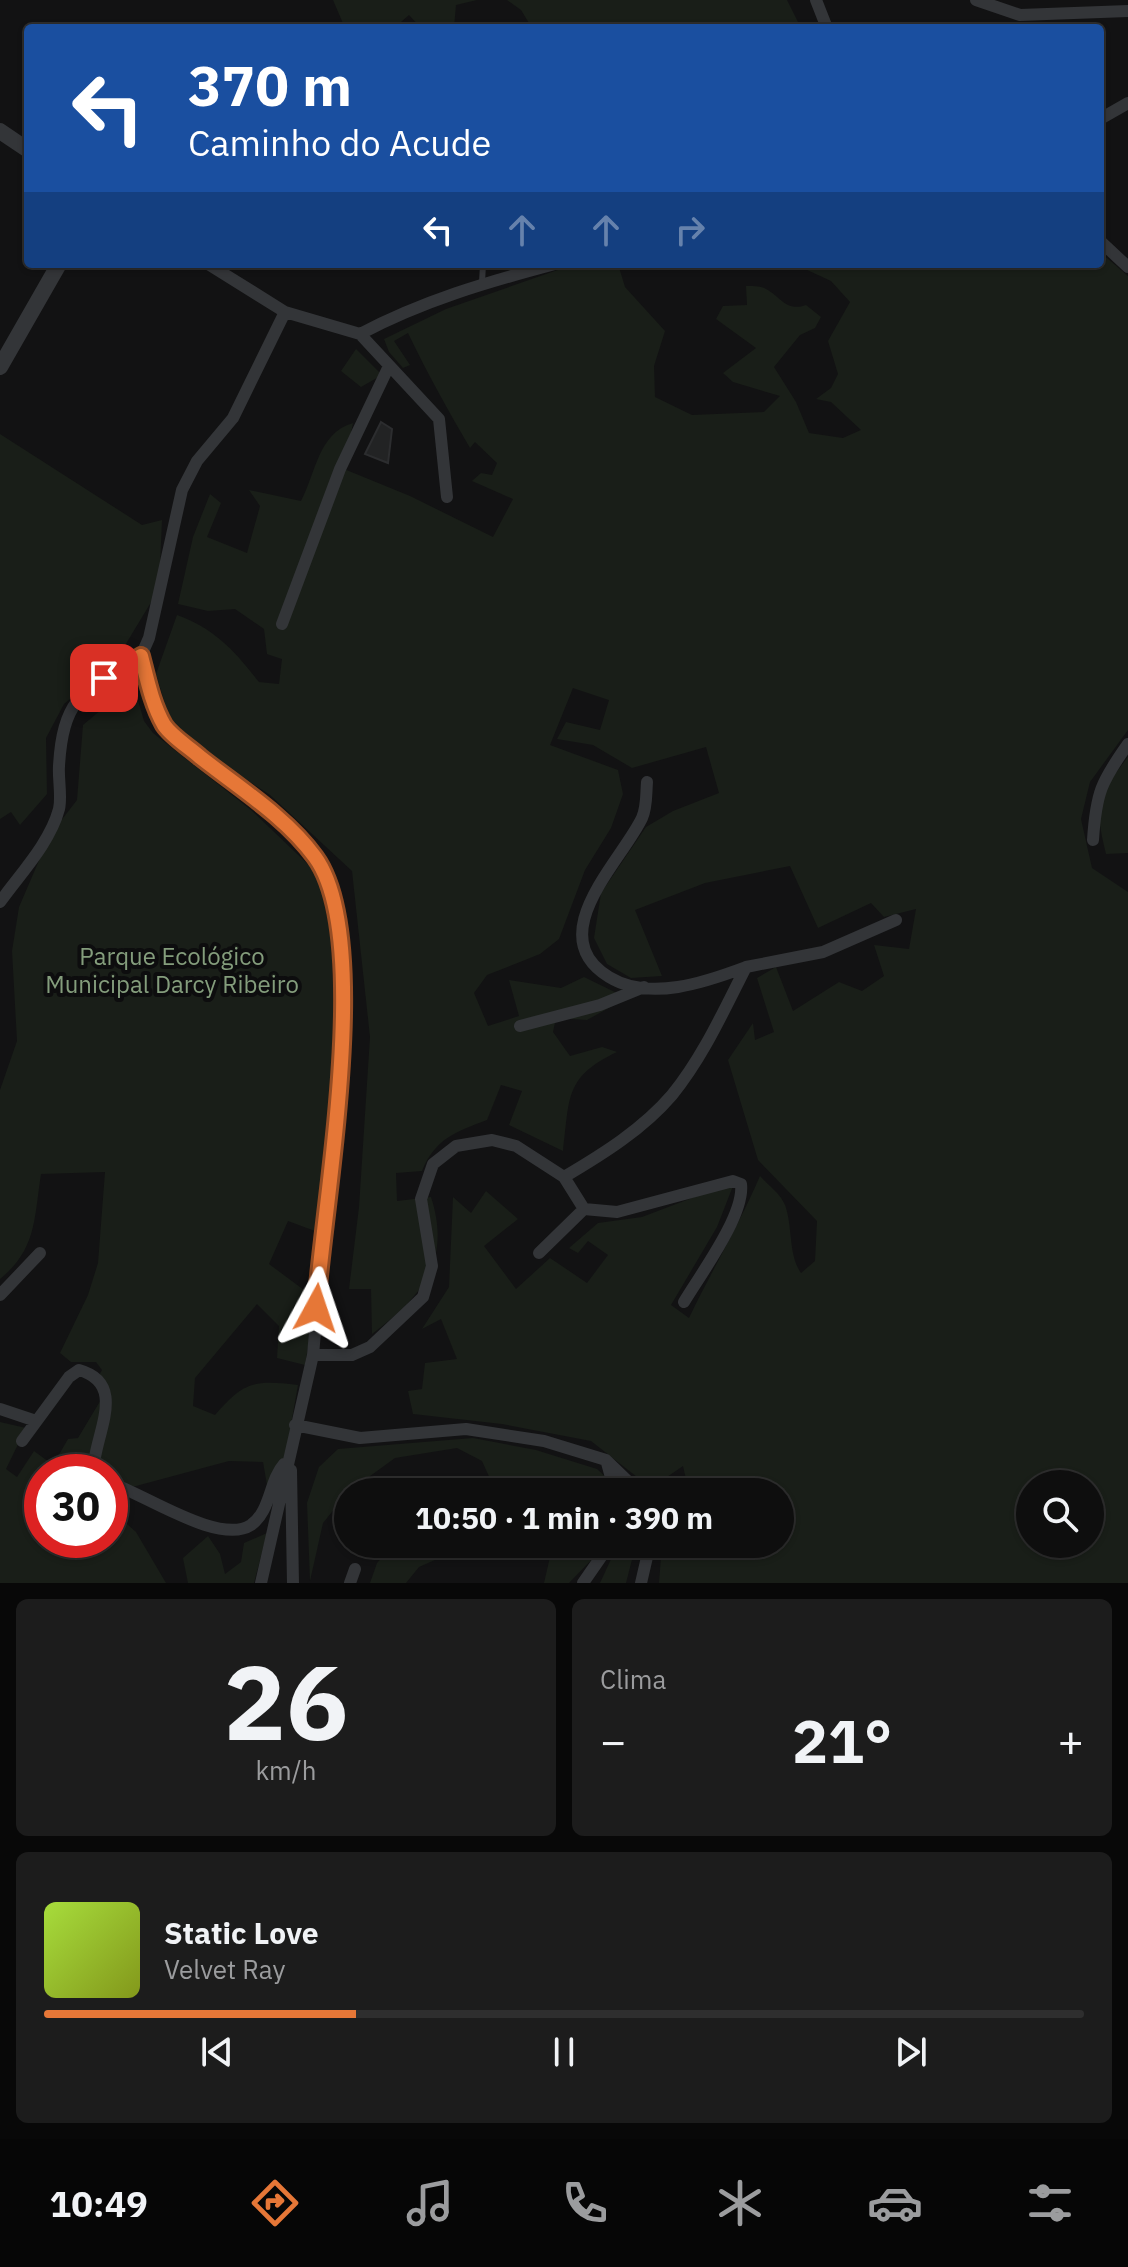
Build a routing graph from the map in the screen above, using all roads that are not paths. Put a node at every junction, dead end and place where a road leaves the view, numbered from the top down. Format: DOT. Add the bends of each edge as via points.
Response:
graph roads {
  1 [pos="816,0"];
  2 [pos="976,0"];
  3 [pos="1128,11"];
  4 [pos="825,24"];
  5 [pos="1128,103"];
  6 [pos="1104,117"];
  7 [pos="0,131"];
  8 [pos="24,147"];
  9 [pos="1104,245"];
  10 [pos="1128,267"];
  11 [pos="57,268"];
  12 [pos="214,268"];
  13 [pos="483,268"];
  14 [pos="540,268"];
  15 [pos="482,283"];
  16 [pos="285,312"];
  17 [pos="360,334"];
  18 [pos="0,367"];
  19 [pos="388,368"];
  20 [pos="447,497"];
  21 [pos="282,624"];
  22 [pos="141,656"];
  23 [pos="1128,744"];
  24 [pos="647,782"];
  25 [pos="1093,840"];
  26 [pos="0,902"];
  27 [pos="896,920"];
  28 [pos="746,967"];
  29 [pos="644,987"];
  30 [pos="520,1026"];
  31 [pos="564,1177"];
  32 [pos="584,1209"];
  33 [pos="40,1253"];
  34 [pos="539,1253"];
  35 [pos="0,1295"];
  36 [pos="684,1302"];
  37 [pos="313,1355"];
  38 [pos="0,1409"];
  39 [pos="36,1421"];
  40 [pos="295,1425"];
  41 [pos="22,1441"];
  42 [pos="96,1454"];
  43 [pos="289,1459"];
  44 [pos="606,1460"];
  45 [pos="611,1478"];
  46 [pos="625,1478"];
  47 [pos="128,1489"];
  48 [pos="600,1558"];
  49 [pos="647,1558"];
  50 [pos="355,1569"];
  51 [pos="261,1583"];
  52 [pos="293,1583"];
  53 [pos="350,1583"];
  54 [pos="583,1583"];
  55 [pos="641,1583"];
  1 -- 4 [label="street"];
  2 -- 3 [label="street" via="1028,16"];
  5 -- 6 [label="street"];
  7 -- 8 [label="street"];
  9 -- 10 [label="street"];
  11 -- 18 [label="street"];
  12 -- 16 [label="street"];
  13 -- 15 [label="lane"];
  14 -- 15 [label="street"];
  15 -- 17 [label="street" via="407,309"];
  16 -- 17 [label="street"];
  16 -- 22 [label="street" via="233,418 197,461 182,490"];
  17 -- 19 [label="street"];
  19 -- 20 [label="street" via="439,419"];
  19 -- 21 [label="street" via="340,469"];
  22 -- 26 [label="street" via="86,690 72,706 64,725 59,808 41,845"];
  22 -- 37 [label="street" via="166,728 267,810 314,855 329,880 337,913 343,1022"];
  23 -- 25 [label="street" via="1102,781"];
  24 -- 29 [label="street" via="641,818 596,888 584,918 584,939 594,967 617,982"];
  27 -- 28 [label="street" via="823,952"];
  28 -- 29 [label="street" via="706,982"];
  28 -- 31 [label="street" via="710,1038 672,1095 614,1148"];
  29 -- 30 [label="street"];
  31 -- 32 [label="street"];
  31 -- 37 [label="street" via="516,1146 492,1140 456,1146 433,1164 421,1199 432,1266 423,1297 370,1347 352,1355"];
  32 -- 34 [label="street"];
  32 -- 36 [label="street" via="617,1212 733,1181 741,1184 726,1232"];
  33 -- 35 [label="street"];
  37 -- 40 [label="street"];
  38 -- 39 [label="street"];
  39 -- 41 [label="street"];
  39 -- 42 [label="street" via="69,1377 79,1370 94,1374 105,1387 106,1404"];
  40 -- 43 [label="street"];
  40 -- 44 [label="street" via="360,1438 466,1429 544,1441"];
  43 -- 47 [label="street" via="250,1526 204,1525"];
  43 -- 51 [label="street"];
  43 -- 52 [label="street"];
  44 -- 45 [label="street"];
  44 -- 46 [label="street"];
  48 -- 54 [label="street"];
  49 -- 55 [label="street"];
  50 -- 53 [label="street"];
}
